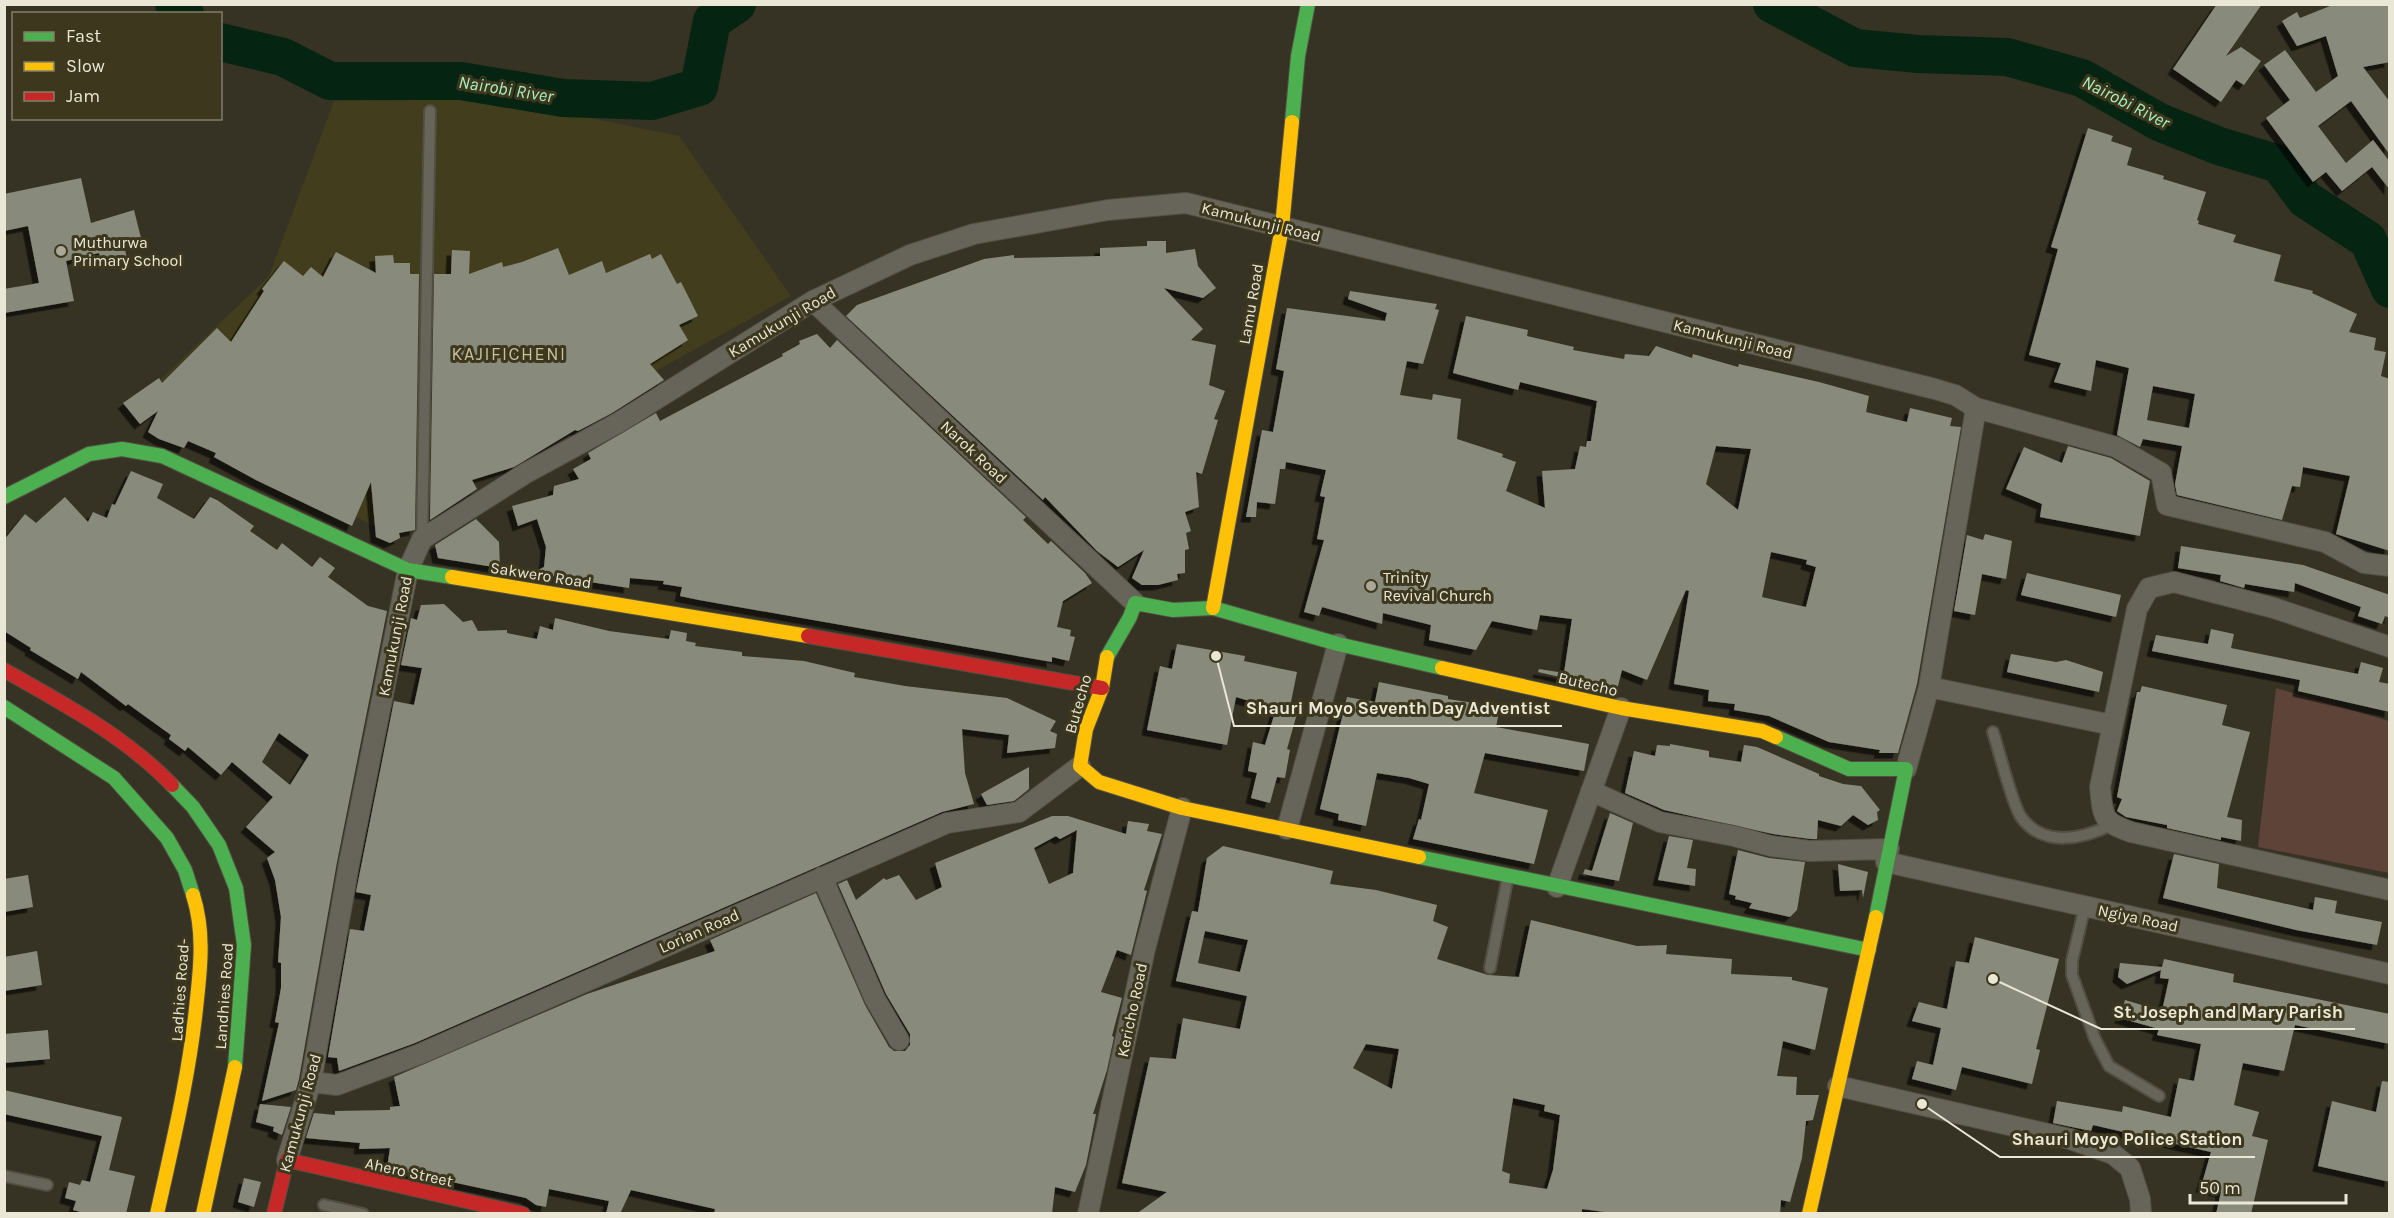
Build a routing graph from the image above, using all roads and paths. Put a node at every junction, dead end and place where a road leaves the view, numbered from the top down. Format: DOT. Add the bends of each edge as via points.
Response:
graph roads {
  1 [pos="1308,4"];
  2 [pos="430,111"];
  3 [pos="1282,227"];
  4 [pos="813,301"];
  5 [pos="1976,408"];
  6 [pos="4,497"];
  7 [pos="422,539"];
  8 [pos="2390,566"];
  9 [pos="408,570"];
  10 [pos="1135,603"];
  11 [pos="1213,608"];
  12 [pos="1338,644"];
  13 [pos="2390,647"];
  14 [pos="4,670"];
  15 [pos="1929,687"];
  16 [pos="1102,688"];
  17 [pos="4,707"];
  18 [pos="1621,708"];
  19 [pos="2112,725"];
  20 [pos="1993,732"];
  21 [pos="1080,766"];
  22 [pos="1906,769"];
  23 [pos="1591,791"];
  24 [pos="1182,808"];
  25 [pos="2110,825"];
  26 [pos="1287,829"];
  27 [pos="1888,856"];
  28 [pos="1508,876"];
  29 [pos="822,877"];
  30 [pos="1557,887"];
  31 [pos="2390,890"];
  32 [pos="2085,906"];
  33 [pos="1869,950"];
  34 [pos="1490,968"];
  35 [pos="2390,974"];
  36 [pos="899,1040"];
  37 [pos="311,1083"];
  38 [pos="1838,1086"];
  39 [pos="2159,1096"];
  40 [pos="287,1160"];
  41 [pos="4,1176"];
  42 [pos="47,1185"];
  43 [pos="324,1205"];
  44 [pos="157,1214"];
  45 [pos="203,1214"];
  46 [pos="274,1214"];
  47 [pos="363,1214"];
  48 [pos="524,1214"];
  49 [pos="1088,1214"];
  50 [pos="1809,1214"];
  51 [pos="2141,1214"];
  1 -- 3 [label="street, Lamu Road" via="1298,56"];
  2 -- 7 [label="lane"];
  3 -- 4 [label="street, Kamukunji Road" via="1186,203 1108,210 974,234 910,255"];
  3 -- 5 [label="street, Kamukunji Road" via="1955,395"];
  3 -- 11 [label="street, Lamu Road"];
  4 -- 7 [label="street, Kamukunji Road"];
  4 -- 10 [label="street, Narok Road"];
  5 -- 8 [label="street, Kamukunji Road" via="2116,447 2161,473 2167,505 2325,543 2364,563"];
  5 -- 15 [label="street"];
  6 -- 9 [label="street, Sakwero Road" via="89,454 122,449 162,456"];
  7 -- 9 [label="street, Kamukunji Road"];
  9 -- 16 [label="street, Sakwero Road"];
  9 -- 37 [label="street, Kamukunji Road" via="349,864"];
  10 -- 11 [label="street, Butecho" via="1173,610"];
  10 -- 16 [label="street, Butecho" via="1107,654"];
  11 -- 12 [label="street, Butecho"];
  12 -- 18 [label="street, Butecho"];
  12 -- 26 [label="street"];
  13 -- 19 [label="street" via="2274,608 2174,582 2150,588 2137,609"];
  14 -- 45 [label="street, Landhies Road" via="87,716 140,754 206,823 226,856 240,904 244,937 235,1066"];
  15 -- 19 [label="street"];
  15 -- 22 [label="street"];
  16 -- 21 [label="street, Butecho" via="1086,729"];
  17 -- 44 [label="street, Ladhies Road-" via="114,778 167,838 185,870 198,911 202,950 192,1053"];
  18 -- 22 [label="street, Butecho" via="1762,731 1849,769"];
  18 -- 23 [label="street"];
  19 -- 25 [label="street" via="2100,787 2102,813"];
  20 -- 25 [label="lane" via="2021,817 2054,837 2071,839 2087,837"];
  21 -- 24 [label="street" via="1099,782"];
  21 -- 29 [label="street, Lorian Road" via="1019,813 947,823"];
  22 -- 27 [label="street"];
  23 -- 27 [label="street, Ngiya Road" via="1660,822 1771,846"];
  23 -- 30 [label="street"];
  24 -- 26 [label="street"];
  24 -- 49 [label="street, Kericho Road" via="1145,949"];
  25 -- 31 [label="street"];
  26 -- 28 [label="street"];
  27 -- 32 [label="street, Ngiya Road"];
  27 -- 33 [label="street"];
  28 -- 30 [label="street"];
  28 -- 34 [label="lane"];
  29 -- 36 [label="street" via="875,999"];
  29 -- 37 [label="street, Lorian Road" via="420,1054 337,1085"];
  30 -- 33 [label="street"];
  32 -- 35 [label="street, Ngiya Road"];
  32 -- 39 [label="lane" via="2072,975 2095,1039 2109,1066"];
  33 -- 38 [label="street"];
  37 -- 40 [label="street, Kamukunji Road"];
  38 -- 50 [label="street"];
  38 -- 51 [label="street" via="2070,1139 2113,1154 2130,1168"];
  40 -- 46 [label="street, Kamukunji Road"];
  40 -- 48 [label="street, Ahero Street" via="432,1199"];
  41 -- 42 [label="lane"];
  43 -- 47 [label="lane"];
}
